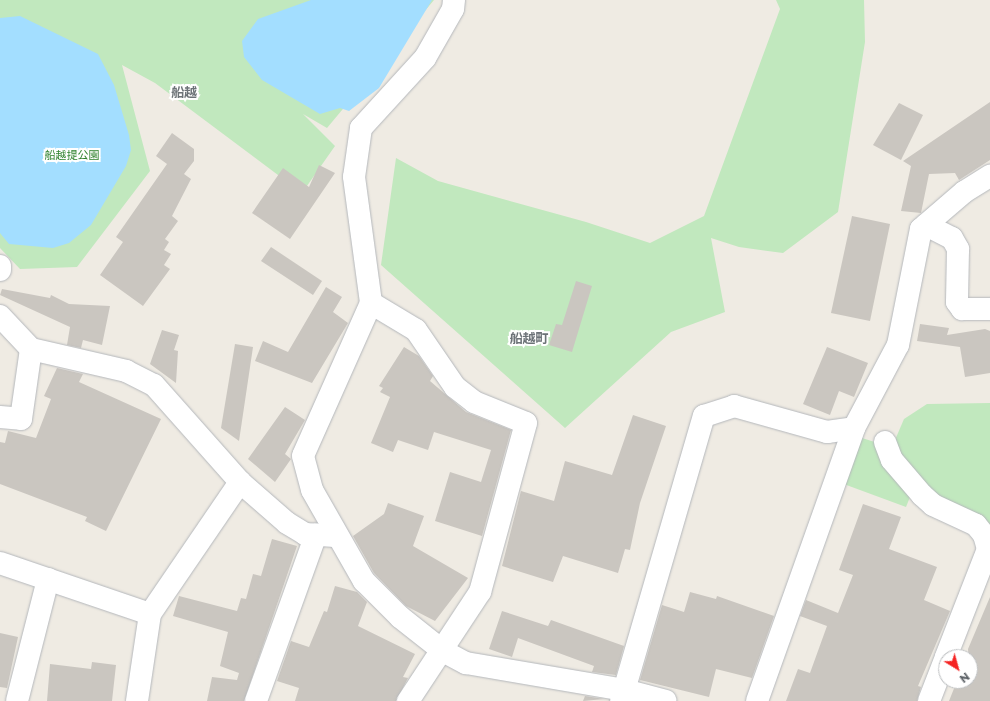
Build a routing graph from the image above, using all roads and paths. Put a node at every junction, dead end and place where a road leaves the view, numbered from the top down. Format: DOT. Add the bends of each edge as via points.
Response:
graph roads {
  1 [pos="454,0"];
  2 [pos="990,176"];
  3 [pos="926,225"];
  4 [pos="0,266"];
  5 [pos="0,270"];
  6 [pos="370,303"];
  7 [pos="990,309"];
  8 [pos="0,316"];
  9 [pos="31,349"];
  10 [pos="0,417"];
  11 [pos="854,428"];
  12 [pos="886,442"];
  13 [pos="240,482"];
  14 [pos="325,535"];
  15 [pos="0,564"];
  16 [pos="48,579"];
  17 [pos="150,614"];
  18 [pos="949,649"];
  19 [pos="443,651"];
  20 [pos="938,678"];
  21 [pos="622,695"];
  22 [pos="17,701"];
  23 [pos="137,701"];
  24 [pos="256,701"];
  25 [pos="408,701"];
  26 [pos="666,701"];
  27 [pos="757,701"];
  28 [pos="929,701"];
  1 -- 6 [label="street" via="453,9 425,58 361,128 354,177"];
  2 -- 3 [label="street" via="964,192"];
  3 -- 7 [label="street" via="952,238 958,249 957,302 962,309"];
  3 -- 11 [label="street" via="921,229 898,345"];
  4 -- 5 [label="street"];
  6 -- 14 [label="street" via="303,456"];
  6 -- 19 [label="street" via="416,330 455,387 474,402 526,423 480,592"];
  8 -- 9 [label="street"];
  9 -- 10 [label="street" via="21,418"];
  9 -- 13 [label="street" via="126,371 154,385"];
  11 -- 21 [label="street" via="827,432 734,406 704,416"];
  11 -- 27 [label="street"];
  12 -- 18 [label="street" via="892,460 922,495 933,505 976,525 984,535 988,549"];
  13 -- 14 [label="street" via="287,523 305,534"];
  13 -- 17 [label="street"];
  14 -- 19 [label="street" via="364,581 400,617"];
  14 -- 24 [label="street"];
  15 -- 16 [label="street"];
  16 -- 17 [label="street"];
  16 -- 22 [label="street"];
  17 -- 23 [label="street"];
  19 -- 21 [label="street" via="466,663"];
  19 -- 25 [label="street"];
  20 -- 28 [label="street"];
  21 -- 26 [label="street"];
}
